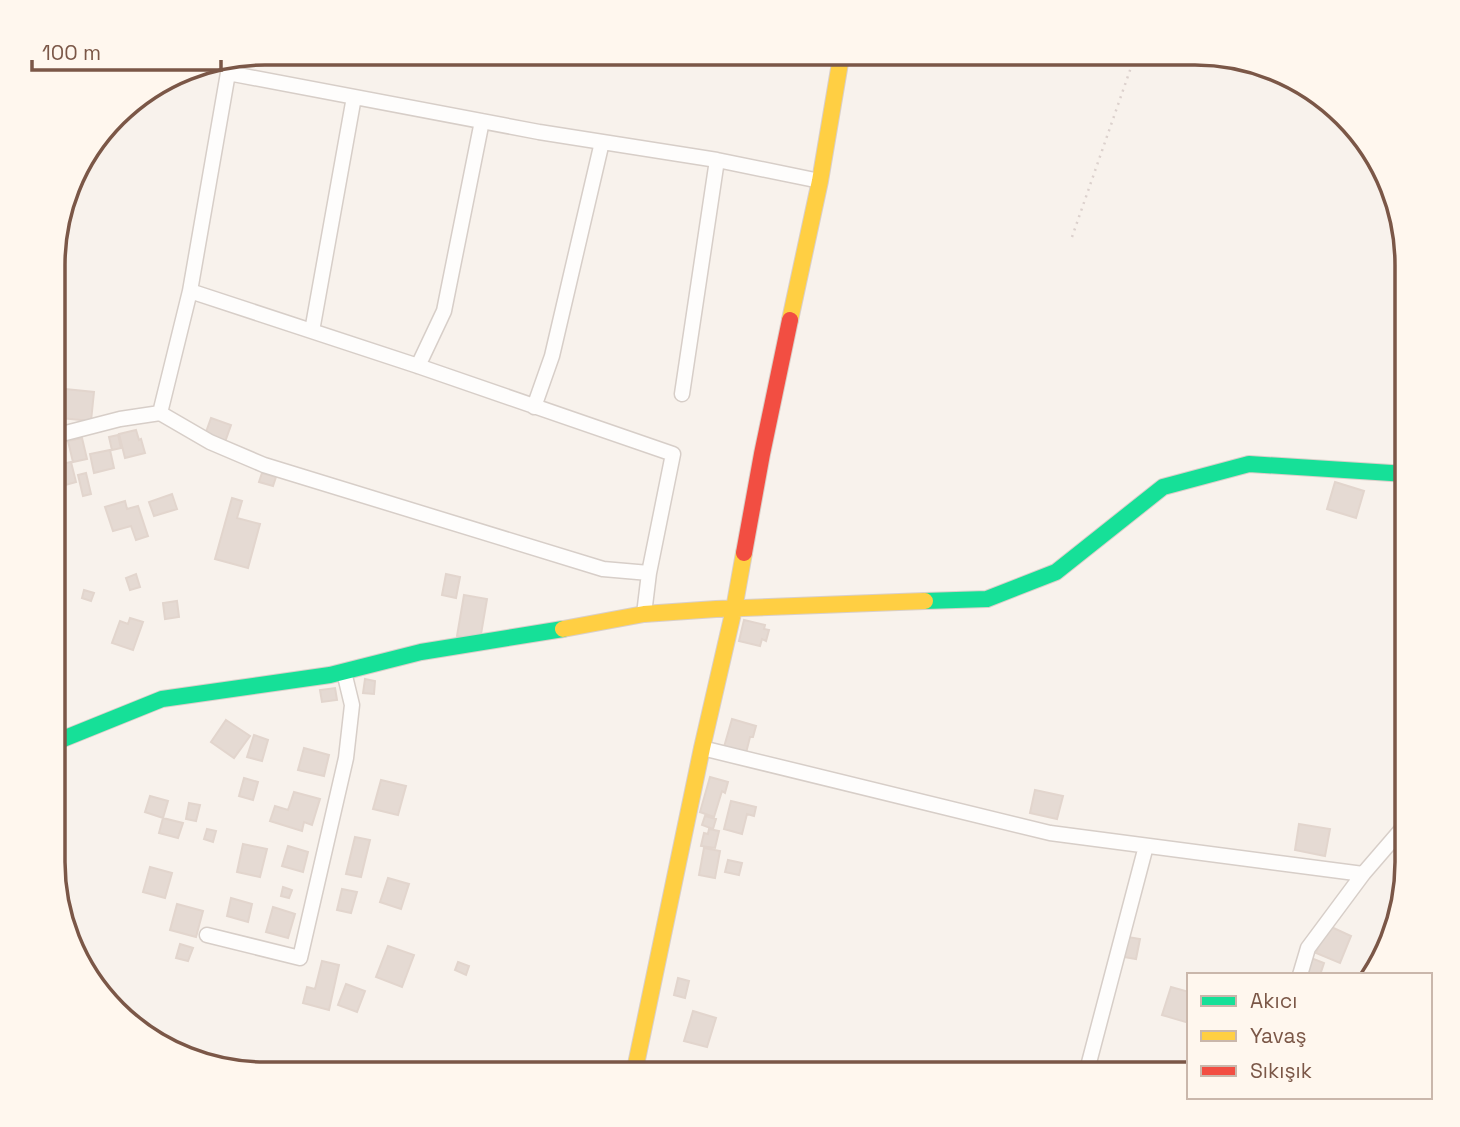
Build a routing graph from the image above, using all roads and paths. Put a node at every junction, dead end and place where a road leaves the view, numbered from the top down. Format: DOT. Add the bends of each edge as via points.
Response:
graph roads {
  1 [pos="840,65"];
  2 [pos="1132,65"];
  3 [pos="354,97"];
  4 [pos="482,121"];
  5 [pos="602,142"];
  6 [pos="717,160"];
  7 [pos="814,180"];
  8 [pos="1072,237"];
  9 [pos="190,291"];
  10 [pos="312,331"];
  11 [pos="418,366"];
  12 [pos="682,394"];
  13 [pos="534,407"];
  14 [pos="160,413"];
  15 [pos="65,433"];
  16 [pos="1395,473"];
  17 [pos="649,573"];
  18 [pos="727,609"];
  19 [pos="644,614"];
  20 [pos="344,672"];
  21 [pos="65,738"];
  22 [pos="702,748"];
  23 [pos="1395,840"];
  24 [pos="1146,846"];
  25 [pos="1363,874"];
  26 [pos="207,935"];
  27 [pos="1301,973"];
  28 [pos="637,1062"];
  29 [pos="1089,1062"];
  1 -- 7 [label="street"];
  2 -- 8 [label="path"];
  3 -- 4 [label="street"];
  3 -- 9 [label="street" via="228,73"];
  3 -- 10 [label="street"];
  4 -- 5 [label="street"];
  4 -- 11 [label="street" via="444,311"];
  5 -- 6 [label="street"];
  5 -- 13 [label="street" via="552,356"];
  6 -- 7 [label="street"];
  6 -- 12 [label="street"];
  7 -- 18 [label="street"];
  9 -- 10 [label="street"];
  9 -- 14 [label="street"];
  10 -- 11 [label="street"];
  11 -- 13 [label="street"];
  13 -- 17 [label="street" via="673,454"];
  14 -- 15 [label="street"];
  14 -- 17 [label="street" via="210,442 264,465 603,569"];
  16 -- 18 [label="street" via="1248,464 1164,487 1056,572 987,599"];
  17 -- 19 [label="street"];
  18 -- 19 [label="street"];
  18 -- 22 [label="street"];
  19 -- 20 [label="street" via="421,652"];
  20 -- 21 [label="street" via="162,699"];
  20 -- 26 [label="street" via="352,705 346,758 300,958"];
  22 -- 24 [label="street" via="1050,833"];
  22 -- 28 [label="street"];
  23 -- 25 [label="street"];
  24 -- 25 [label="street"];
  24 -- 29 [label="street"];
  25 -- 27 [label="street" via="1308,948"];
}
